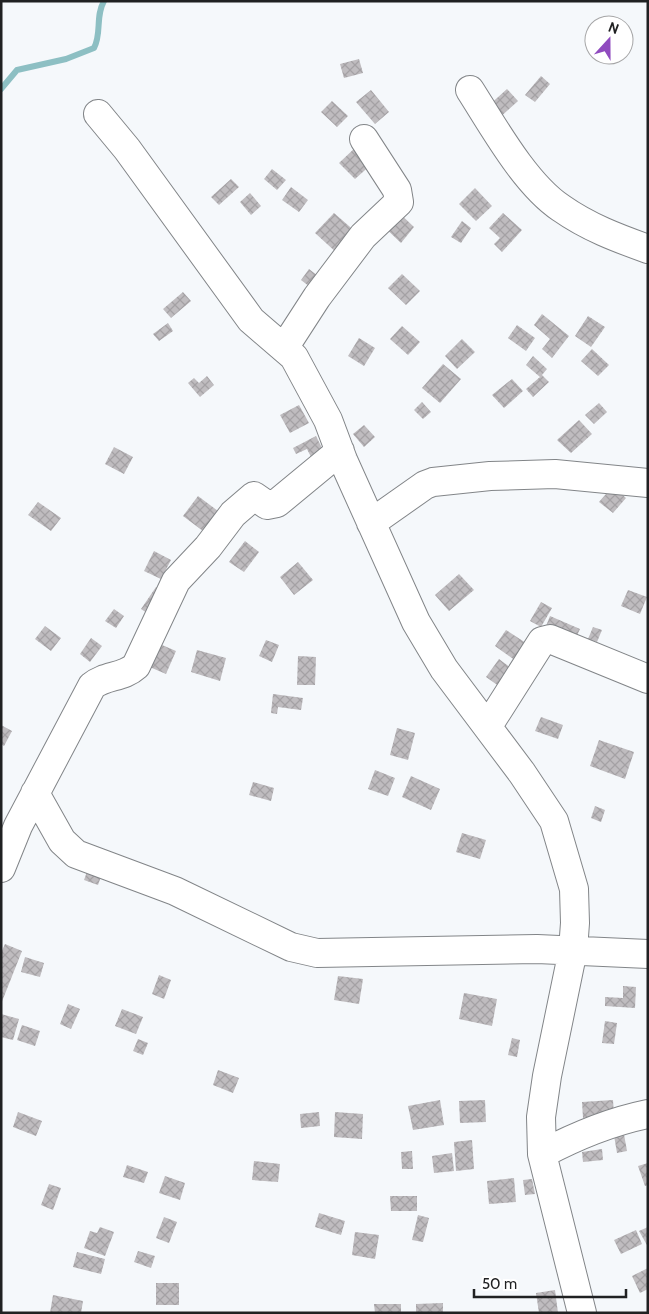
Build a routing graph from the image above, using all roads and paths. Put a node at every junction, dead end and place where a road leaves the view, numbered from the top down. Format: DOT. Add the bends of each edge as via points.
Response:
graph roads {
  1 [pos="470,90"];
  2 [pos="98,114"];
  3 [pos="364,139"];
  4 [pos="648,249"];
  5 [pos="284,348"];
  6 [pos="340,451"];
  7 [pos="648,482"];
  8 [pos="371,523"];
  9 [pos="648,679"];
  10 [pos="488,726"];
  11 [pos="35,793"];
  12 [pos="1,868"];
  13 [pos="572,950"];
  14 [pos="648,954"];
  15 [pos="648,1114"];
  16 [pos="542,1154"];
  17 [pos="582,1313"];
  1 -- 4 [label="street" via="525,172 559,207 594,228"];
  2 -- 5 [label="street" via="251,320"];
  3 -- 5 [label="street" via="397,190 399,202 362,236"];
  5 -- 6 [label="street" via="294,356"];
  6 -- 8 [label="street"];
  6 -- 11 [label="street" via="277,503 267,506 254,496 233,514 176,581 136,666 92,686"];
  7 -- 8 [label="street" via="555,474 433,482"];
  8 -- 10 [label="street" via="416,622 444,669"];
  9 -- 10 [label="street" via="550,639 542,641"];
  10 -- 13 [label="street" via="554,821 574,890"];
  11 -- 12 [label="street"];
  11 -- 13 [label="street" via="62,841 76,854 174,891 291,947 317,953"];
  13 -- 14 [label="street"];
  13 -- 16 [label="street" via="547,1076 541,1117"];
  15 -- 16 [label="street" via="610,1123"];
  16 -- 17 [label="street"];
}
